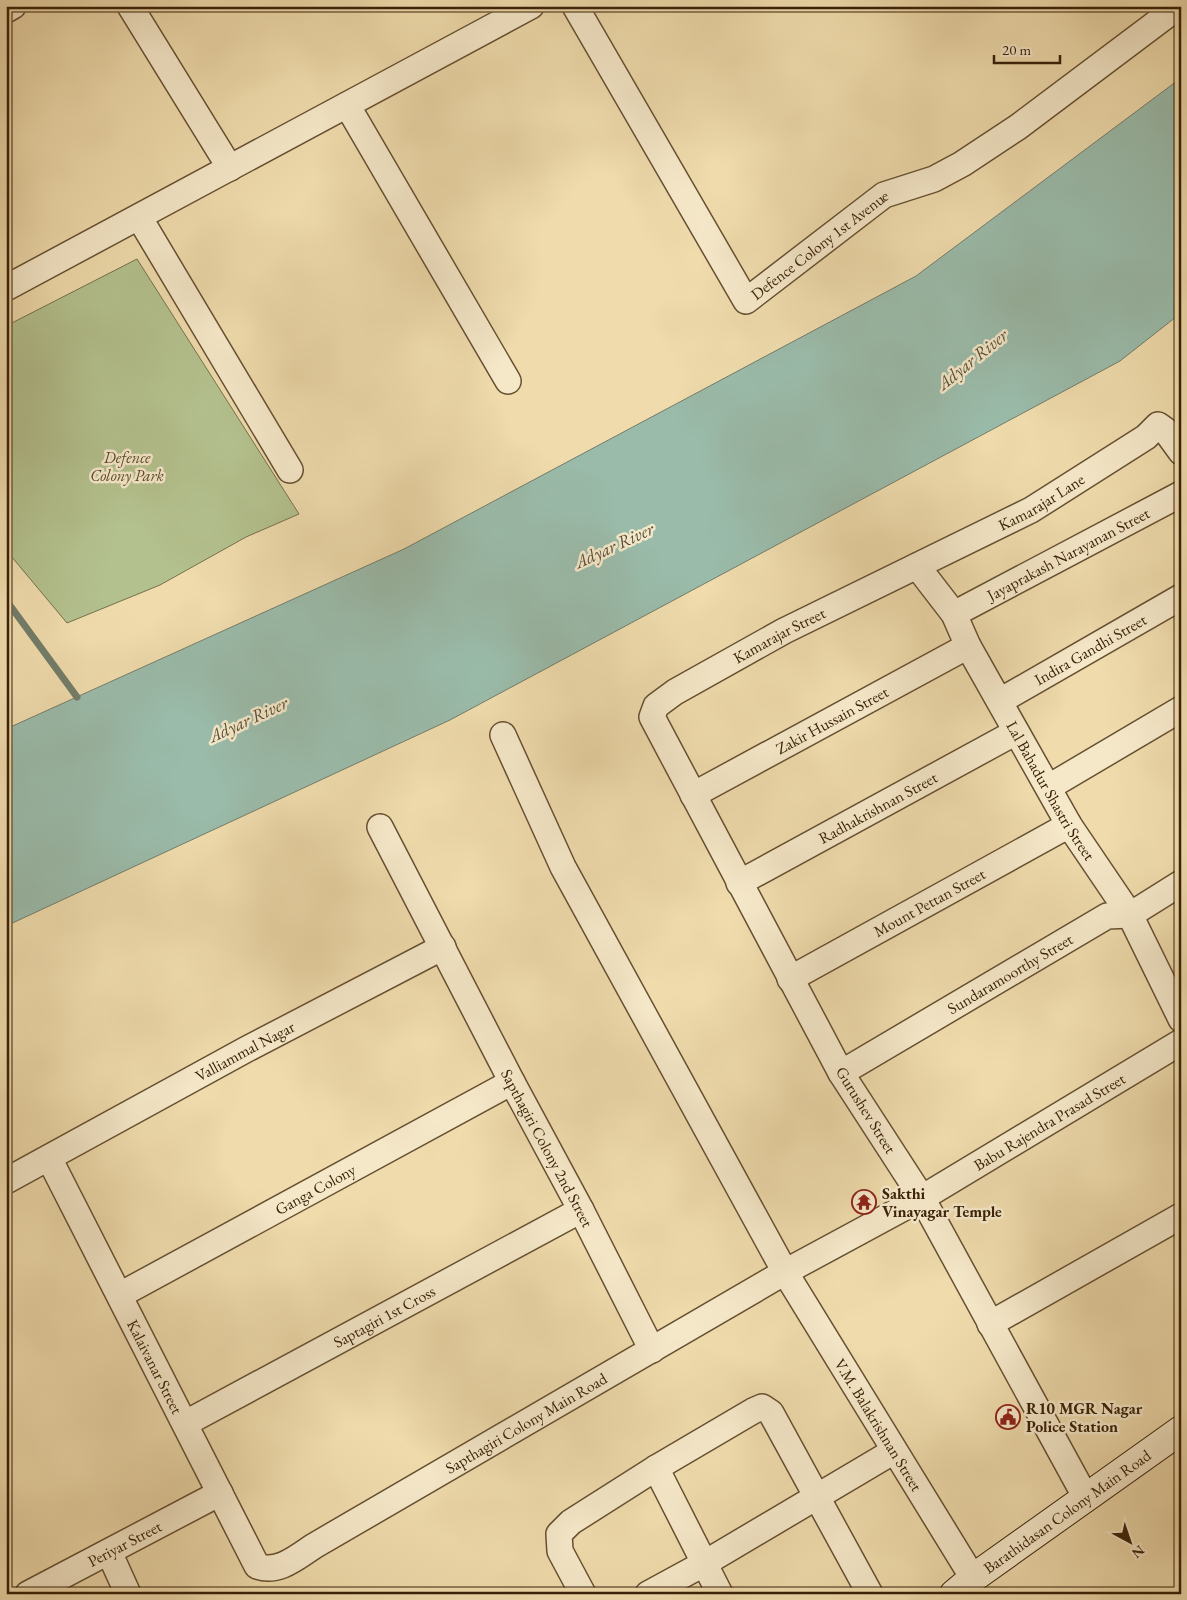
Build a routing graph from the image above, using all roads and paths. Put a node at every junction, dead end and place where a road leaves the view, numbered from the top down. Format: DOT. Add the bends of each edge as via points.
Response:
graph roads {
  1 [pos="13,6"];
  2 [pos="130,6"];
  3 [pos="531,6"];
  4 [pos="575,6"];
  5 [pos="1179,6"];
  6 [pos="6,10"];
  7 [pos="347,105"];
  8 [pos="230,168"];
  9 [pos="139,217"];
  10 [pos="6,288"];
  11 [pos="508,381"];
  12 [pos="1180,450"];
  13 [pos="290,470"];
  14 [pos="1181,494"];
  15 [pos="917,566"];
  16 [pos="1181,597"];
  17 [pos="954,614"];
  18 [pos="968,646"];
  19 [pos="1000,701"];
  20 [pos="1181,709"];
  21 [pos="652,717"];
  22 [pos="1016,732"];
  23 [pos="502,735"];
  24 [pos="1048,787"];
  25 [pos="694,795"];
  26 [pos="1069,825"];
  27 [pos="380,827"];
  28 [pos="739,882"];
  29 [pos="1181,883"];
  30 [pos="1130,915"];
  31 [pos="443,947"];
  32 [pos="790,979"];
  33 [pos="1181,1018"];
  34 [pos="1181,1042"];
  35 [pos="842,1073"];
  36 [pos="512,1082"];
  37 [pos="49,1158"];
  38 [pos="6,1181"];
  39 [pos="922,1198"];
  40 [pos="581,1210"];
  41 [pos="1181,1216"];
  42 [pos="785,1272"];
  43 [pos="120,1295"];
  44 [pos="990,1324"];
  45 [pos="652,1350"];
  46 [pos="186,1423"];
  47 [pos="1181,1430"];
  48 [pos="894,1451"];
  49 [pos="656,1468"];
  50 [pos="220,1493"];
  51 [pos="816,1498"];
  52 [pos="1086,1498"];
  53 [pos="109,1552"];
  54 [pos="705,1563"];
  55 [pos="267,1570"];
  56 [pos="967,1587"];
  57 [pos="28,1594"];
  58 [pos="128,1594"];
  59 [pos="583,1594"];
  60 [pos="648,1594"];
  61 [pos="720,1594"];
  62 [pos="870,1594"];
  1 -- 6 [label="street"];
  2 -- 8 [label="street"];
  3 -- 7 [label="street"];
  4 -- 5 [label="street, Defence Colony 1st Avenue" via="746,301 884,195 934,179 962,164 1018,127"];
  7 -- 8 [label="street"];
  7 -- 11 [label="street"];
  8 -- 9 [label="street"];
  9 -- 10 [label="street"];
  9 -- 13 [label="street"];
  12 -- 15 [label="street, Kamarajar Lane" via="1158,425 1146,437 1031,510"];
  14 -- 17 [label="street, Jayaprakash Narayanan Street"];
  15 -- 17 [label="street, Lal Bahadur Shastri Street"];
  15 -- 21 [label="street, Kamarajar Street" via="784,631 675,692 656,706"];
  16 -- 19 [label="street, Indira Gandhi Street"];
  17 -- 18 [label="street, Lal Bahadur Shastri Street"];
  18 -- 19 [label="street, Lal Bahadur Shastri Street"];
  18 -- 25 [label="street, Zakir Hussain Street"];
  19 -- 22 [label="street, Lal Bahadur Shastri Street"];
  20 -- 24 [label="street"];
  21 -- 25 [label="street, Gurushev Street"];
  22 -- 24 [label="street, Lal Bahadur Shastri Street"];
  22 -- 28 [label="street, Radhakrishnan Street"];
  23 -- 42 [label="street, V.M. Balakrishnan Street" via="563,867"];
  24 -- 26 [label="street, Lal Bahadur Shastri Street"];
  25 -- 28 [label="street, Gurushev Street"];
  26 -- 30 [label="street, Lal Bahadur Shastri Street"];
  26 -- 32 [label="street, Mount Pettan Street"];
  27 -- 31 [label="street, Sapthagiri Colony 2nd Street"];
  28 -- 32 [label="street, Gurushev Street"];
  29 -- 30 [label="street, Sundaramoorthy Street"];
  30 -- 33 [label="street, Lal Bahadur Shastri Street"];
  30 -- 35 [label="street, Sundaramoorthy Street" via="1107,916"];
  31 -- 36 [label="street, Sapthagiri Colony 2nd Street"];
  31 -- 37 [label="street, Valliammal Nagar" via="247,1049"];
  32 -- 35 [label="street, Gurushev Street"];
  34 -- 39 [label="street, Babu Rajendra Prasad Street"];
  35 -- 39 [label="street, Gurushev Street"];
  36 -- 40 [label="street, Sapthagiri Colony 2nd Street"];
  36 -- 43 [label="street, Ganga Colony"];
  37 -- 38 [label="street, Valliammal Nagar"];
  37 -- 43 [label="street, Kalaivanar Street"];
  39 -- 42 [label="street, Babu Rajendra Prasad Street"];
  39 -- 44 [label="street, Gurushev Street"];
  40 -- 45 [label="street, Sapthagiri Colony 2nd Street"];
  40 -- 46 [label="street, Saptagiri 1st Cross"];
  41 -- 44 [label="street"];
  42 -- 45 [label="street, Sapthagiri Colony Main Road"];
  42 -- 48 [label="street, V.M. Balakrishnan Street"];
  43 -- 46 [label="street, Kalaivanar Street"];
  44 -- 52 [label="street, Gurushev Street"];
  45 -- 55 [label="street, Sapthagiri Colony Main Road" via="287,1564"];
  46 -- 50 [label="street, Kalaivanar Street"];
  47 -- 52 [label="main road, Barathidasan Colony Main Road"];
  48 -- 51 [label="street"];
  48 -- 56 [label="street, V.M. Balakrishnan Street"];
  49 -- 51 [label="street" via="762,1407 771,1413"];
  49 -- 54 [label="street"];
  49 -- 59 [label="street" via="571,1522 558,1534 560,1551"];
  50 -- 53 [label="street, Periyar Street"];
  50 -- 55 [label="street, Kalaivanar Street" via="257,1566"];
  51 -- 54 [label="street"];
  51 -- 62 [label="street"];
  52 -- 56 [label="main road, Barathidasan Colony Main Road"];
  53 -- 57 [label="street, Periyar Street"];
  53 -- 58 [label="street"];
  54 -- 60 [label="street"];
  54 -- 61 [label="street"];
}
